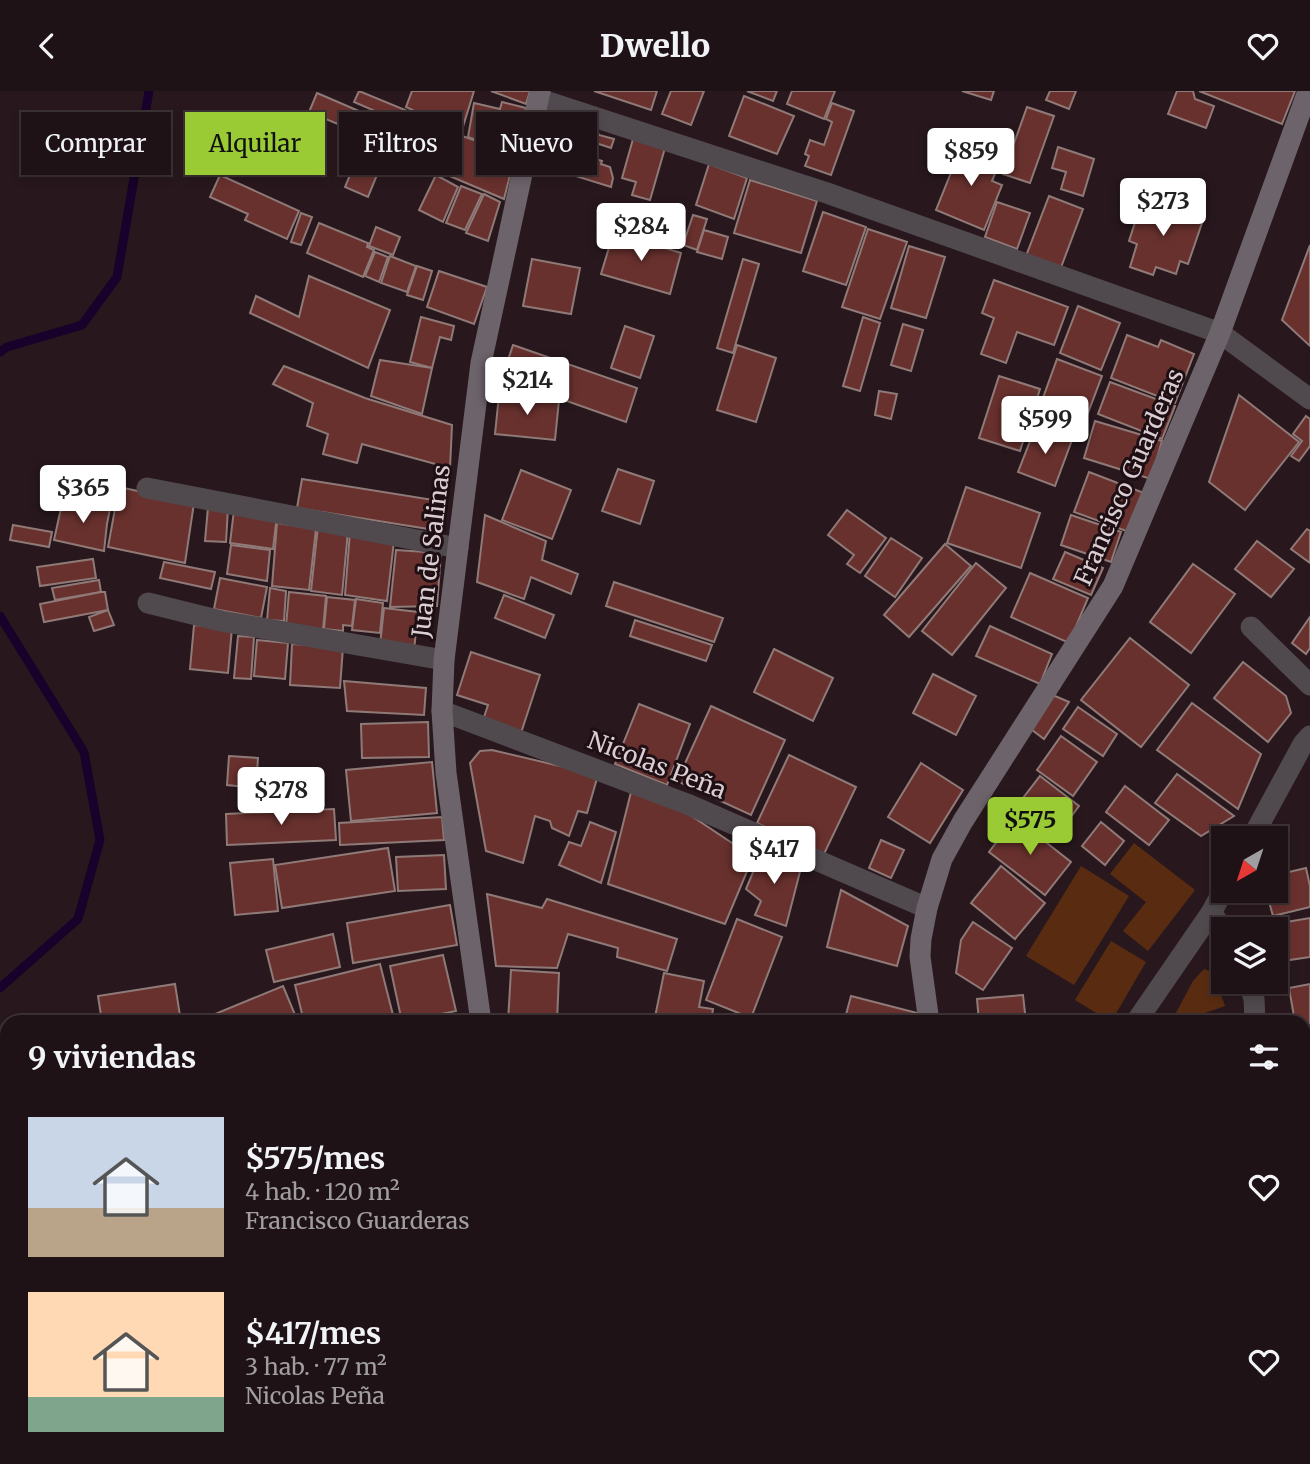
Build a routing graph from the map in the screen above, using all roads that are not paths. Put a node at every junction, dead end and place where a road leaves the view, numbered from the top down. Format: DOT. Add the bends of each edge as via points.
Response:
graph roads {
  1 [pos="1308,91"];
  2 [pos="540,95"];
  3 [pos="1220,333"];
  4 [pos="1310,399"];
  5 [pos="147,488"];
  6 [pos="458,548"];
  7 [pos="148,603"];
  8 [pos="1251,627"];
  9 [pos="444,660"];
  10 [pos="1310,685"];
  11 [pos="442,711"];
  12 [pos="1310,736"];
  13 [pos="1259,826"];
  14 [pos="927,908"];
  15 [pos="1211,930"];
  16 [pos="1251,994"];
  17 [pos="480,1015"];
  18 [pos="928,1015"];
  19 [pos="1142,1015"];
  20 [pos="1254,1015"];
  1 -- 3 [label="street, Francisco Guarderas"];
  2 -- 3 [label="street"];
  2 -- 6 [label="street, Juan de Salinas" via="481,363"];
  3 -- 4 [label="street"];
  3 -- 14 [label="street, Francisco Guarderas" via="1112,586 963,821 943,859"];
  5 -- 6 [label="street"];
  6 -- 9 [label="street, Juan de Salinas"];
  7 -- 9 [label="street" via="221,621"];
  8 -- 10 [label="street"];
  9 -- 11 [label="street, Juan de Salinas"];
  11 -- 14 [label="street, Nicolas Peña" via="687,803"];
  11 -- 17 [label="street, Juan de Salinas" via="446,773"];
  12 -- 13 [label="street"];
  14 -- 18 [label="street, Francisco Guarderas" via="920,957"];
  15 -- 19 [label="street"];
  16 -- 20 [label="street"];
}
